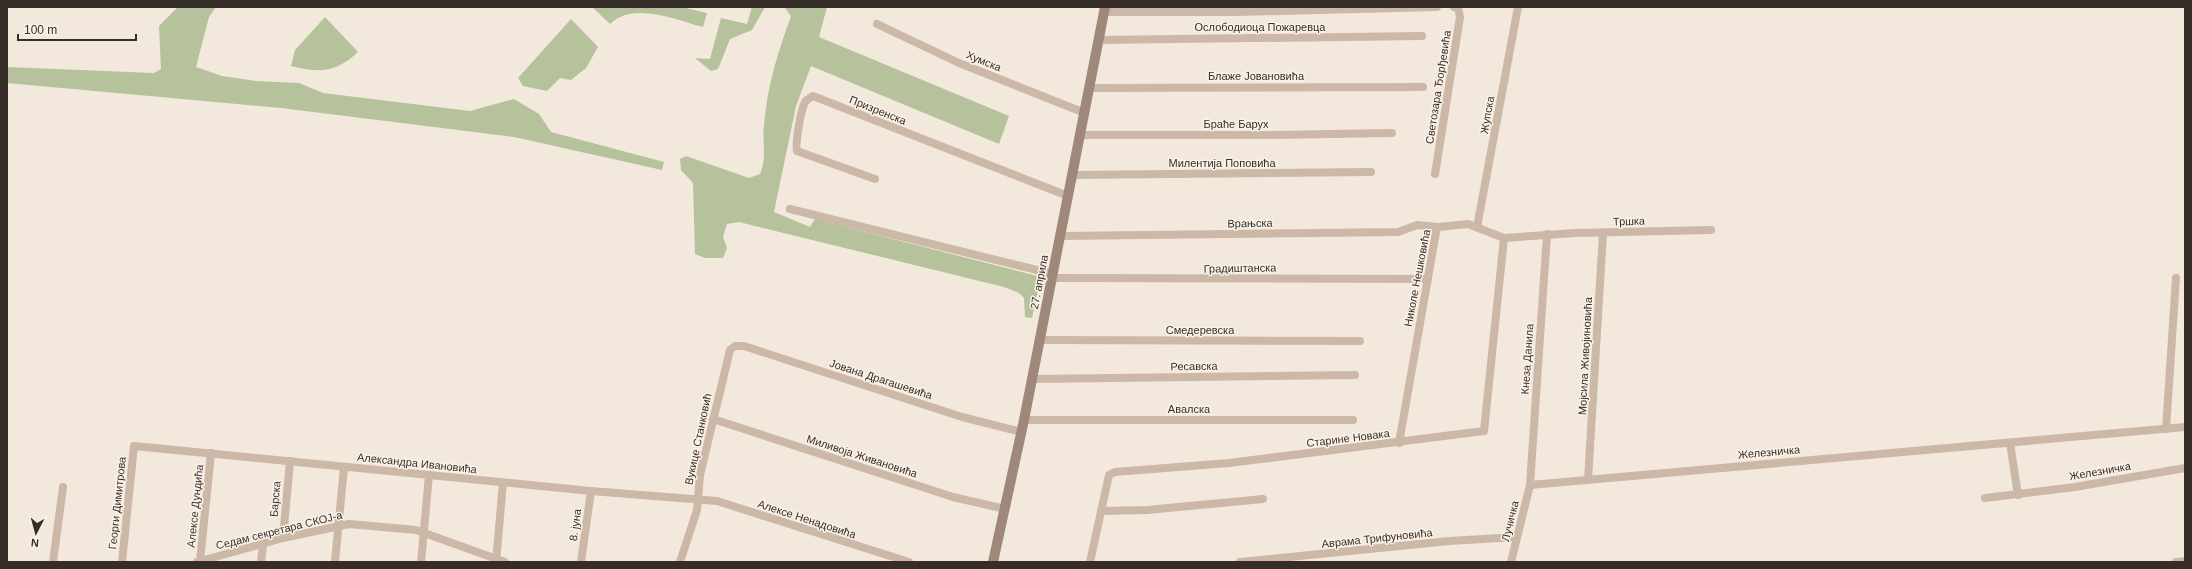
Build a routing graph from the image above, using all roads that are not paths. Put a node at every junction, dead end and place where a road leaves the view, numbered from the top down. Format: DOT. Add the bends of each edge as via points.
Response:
graph roads {
  1 [pos="1368,7"];
  2 [pos="1437,7"];
  3 [pos="1459,7"];
  4 [pos="1518,7"];
  5 [pos="1105,10"];
  6 [pos="877,24"];
  7 [pos="1422,36"];
  8 [pos="1099,40"];
  9 [pos="1423,87"];
  10 [pos="1090,88"];
  11 [pos="1085,113"];
  12 [pos="1392,132"];
  13 [pos="1080,135"];
  14 [pos="1371,172"];
  15 [pos="1435,174"];
  16 [pos="1073,175"];
  17 [pos="874,179"];
  18 [pos="1068,196"];
  19 [pos="790,209"];
  20 [pos="1438,227"];
  21 [pos="1477,227"];
  22 [pos="1711,230"];
  23 [pos="1604,233"];
  24 [pos="1546,234"];
  25 [pos="1060,236"];
  26 [pos="1504,238"];
  27 [pos="1053,276"];
  28 [pos="2176,278"];
  29 [pos="1428,279"];
  30 [pos="1040,340"];
  31 [pos="1360,341"];
  32 [pos="735,346"];
  33 [pos="1355,375"];
  34 [pos="1032,379"];
  35 [pos="713,419"];
  36 [pos="1024,420"];
  37 [pos="1353,420"];
  38 [pos="2185,427"];
  39 [pos="2166,429"];
  40 [pos="1021,432"];
  41 [pos="1399,443"];
  42 [pos="2010,443"];
  43 [pos="134,446"];
  44 [pos="211,454"];
  45 [pos="290,461"];
  46 [pos="344,467"];
  47 [pos="2185,468"];
  48 [pos="429,475"];
  49 [pos="1588,480"];
  50 [pos="503,483"];
  51 [pos="1530,485"];
  52 [pos="63,487"];
  53 [pos="591,492"];
  54 [pos="2018,494"];
  55 [pos="1985,498"];
  56 [pos="1263,499"];
  57 [pos="698,500"];
  58 [pos="1005,509"];
  59 [pos="1101,511"];
  60 [pos="339,525"];
  61 [pos="423,532"];
  62 [pos="1517,537"];
  63 [pos="283,538"];
  64 [pos="263,544"];
  65 [pos="496,560"];
  66 [pos="2185,561"];
  67 [pos="53,562"];
  68 [pos="122,562"];
  69 [pos="199,562"];
  70 [pos="261,562"];
  71 [pos="335,562"];
  72 [pos="421,562"];
  73 [pos="505,562"];
  74 [pos="581,562"];
  75 [pos="680,562"];
  76 [pos="909,562"];
  77 [pos="994,562"];
  78 [pos="1090,562"];
  79 [pos="1240,562"];
  80 [pos="1512,562"];
  81 [pos="2176,562"];
  1 -- 2 [label="street"];
  1 -- 5 [label="street" via="1236,12"];
  3 -- 15 [label="street, Светозара Ђорђевића" via="1460,17"];
  4 -- 21 [label="street, Жупска"];
  5 -- 8 [label="main road, 27. априла"];
  6 -- 11 [label="street, Хумска" via="958,62"];
  7 -- 8 [label="street, Ослободиоца Пожаревца"];
  8 -- 10 [label="main road, 27. априла"];
  9 -- 10 [label="street, Блаже Јовановића"];
  10 -- 11 [label="main road, 27. априла"];
  11 -- 13 [label="main road, 27. априла"];
  12 -- 13 [label="street, Браће Барух"];
  13 -- 16 [label="main road, 27. априла"];
  14 -- 16 [label="street, Милентија Поповића"];
  16 -- 18 [label="main road, 27. априла"];
  17 -- 18 [label="street, Призренска" via="797,151 804,104 813,96"];
  18 -- 25 [label="main road, 27. априла"];
  19 -- 27 [label="street, Градиштанска"];
  20 -- 21 [label="street, Николе Нешковића" via="1456,224"];
  20 -- 25 [label="street, Врањска" via="1423,225 1391,232"];
  20 -- 29 [label="street, Николе Нешковића"];
  21 -- 26 [label="street, Николе Нешковића"];
  22 -- 23 [label="street, Тршка"];
  23 -- 24 [label="street, Тршка"];
  23 -- 49 [label="street, Мојсила Живојиновића"];
  24 -- 26 [label="street, Николе Нешковића"];
  24 -- 51 [label="street, Кнеза Данила"];
  25 -- 27 [label="main road, 27. априла"];
  26 -- 41 [label="street, Старине Новака" via="1484,431"];
  27 -- 29 [label="street, Градиштанска"];
  27 -- 30 [label="main road, 27. априла"];
  28 -- 39 [label="street"];
  29 -- 41 [label="street, Николе Нешковића"];
  30 -- 31 [label="street, Смедеревска"];
  30 -- 34 [label="main road, 27. априла"];
  32 -- 35 [label="street, Вукице Станковић" via="730,350"];
  32 -- 40 [label="street, Јована Драгашевића" via="744,346 962,417"];
  33 -- 34 [label="street, Ресавска"];
  34 -- 36 [label="main road, 27. априла"];
  35 -- 57 [label="street, Вукице Станковић" via="700,475"];
  35 -- 58 [label="street, Миливоја Живановића" via="953,497"];
  36 -- 37 [label="street, Авалска"];
  36 -- 40 [label="main road, 27. априла"];
  38 -- 39 [label="street, Железничка"];
  39 -- 42 [label="street, Железничка"];
  40 -- 58 [label="main road, 27. априла"];
  41 -- 59 [label="street, Старине Новака" via="1229,463 1115,472 1109,475"];
  42 -- 49 [label="street, Железничка"];
  42 -- 54 [label="street"];
  43 -- 44 [label="street, Александра Ивановића"];
  43 -- 68 [label="street, Георги Димитрова"];
  44 -- 45 [label="street, Александра Ивановића"];
  44 -- 69 [label="street, Алексе Дундића"];
  45 -- 46 [label="street, Александра Ивановића"];
  45 -- 63 [label="street, Барска"];
  46 -- 48 [label="street, Александра Ивановића"];
  46 -- 60 [label="street"];
  47 -- 54 [label="street, Железничка"];
  48 -- 50 [label="street, Александра Ивановића"];
  48 -- 61 [label="street"];
  49 -- 51 [label="street, Железничка"];
  50 -- 53 [label="street, Александра Ивановића"];
  50 -- 65 [label="street"];
  51 -- 62 [label="street, Лучичка"];
  52 -- 67 [label="street"];
  53 -- 57 [label="street, Александра Ивановића"];
  53 -- 74 [label="street, 8. јуна"];
  54 -- 55 [label="street, Железничка"];
  56 -- 59 [label="street" via="1147,510"];
  57 -- 75 [label="street, Вукице Станковић"];
  57 -- 76 [label="street, Алексе Ненадовића" via="726,503"];
  58 -- 77 [label="main road, 27. априла"];
  59 -- 78 [label="street, Старине Новака"];
  60 -- 61 [label="street, Седам секретара СКОЈ-а"];
  60 -- 63 [label="street, Седам секретара СКОЈ-а"];
  60 -- 71 [label="street"];
  61 -- 65 [label="street, Седам секретара СКОЈ-а"];
  61 -- 72 [label="street"];
  62 -- 79 [label="street, Аврама Трифуновића" via="1449,541"];
  62 -- 80 [label="street, Лучичка"];
  63 -- 64 [label="street, Седам секретара СКОЈ-а"];
  64 -- 69 [label="street, Седам секретара СКОЈ-а"];
  64 -- 70 [label="street"];
  65 -- 73 [label="street, Седам секретара СКОЈ-а"];
  66 -- 81 [label="street"];
}
